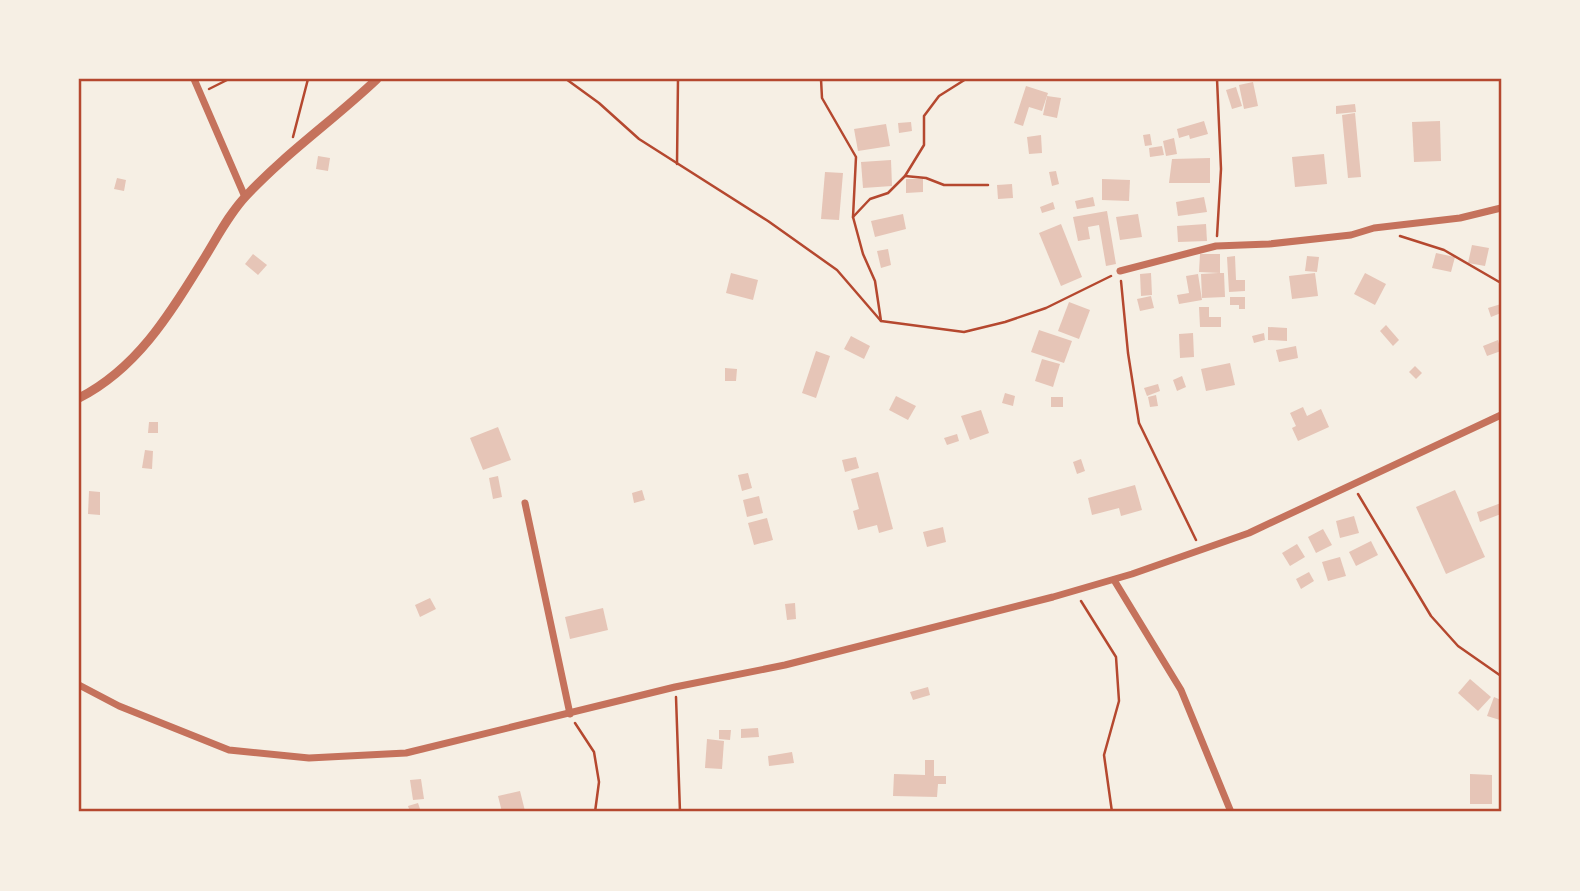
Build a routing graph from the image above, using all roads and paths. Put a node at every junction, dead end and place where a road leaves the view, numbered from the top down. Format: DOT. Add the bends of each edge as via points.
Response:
graph roads {
  1 [pos="194,79"];
  2 [pos="229,79"];
  3 [pos="308,79"];
  4 [pos="377,79"];
  5 [pos="566,79"];
  6 [pos="678,79"];
  7 [pos="821,79"];
  8 [pos="967,79"];
  9 [pos="1217,79"];
  10 [pos="200,93"];
  11 [pos="289,154"];
  12 [pos="677,164"];
  13 [pos="905,176"];
  14 [pos="988,185"];
  15 [pos="245,197"];
  16 [pos="1501,208"];
  17 [pos="853,217"];
  18 [pos="1399,236"];
  19 [pos="1216,246"];
  20 [pos="1120,271"];
  21 [pos="1501,283"];
  22 [pos="881,320"];
  23 [pos="79,398"];
  24 [pos="1501,415"];
  25 [pos="1353,485"];
  26 [pos="526,503"];
  27 [pos="1200,550"];
  28 [pos="1114,580"];
  29 [pos="1074,591"];
  30 [pos="1501,676"];
  31 [pos="79,685"];
  32 [pos="675,687"];
  33 [pos="570,714"];
  34 [pos="595,812"];
  35 [pos="680,812"];
  36 [pos="1112,812"];
  37 [pos="1231,812"];
  1 -- 10 [label="street"];
  2 -- 10 [label="path"];
  3 -- 11 [label="path"];
  4 -- 11 [label="street"];
  5 -- 12 [label="path"];
  6 -- 12 [label="path"];
  7 -- 17 [label="path" via="822,98 856,157"];
  8 -- 13 [label="path" via="939,96 924,116 924,145"];
  9 -- 19 [label="path" via="1221,169"];
  10 -- 15 [label="street"];
  11 -- 15 [label="street"];
  12 -- 22 [label="path" via="837,270"];
  13 -- 14 [label="path" via="944,185"];
  13 -- 17 [label="path" via="888,193 870,199"];
  15 -- 23 [label="street" via="153,336 101,386"];
  16 -- 19 [label="street" via="1351,235"];
  17 -- 22 [label="path" via="875,281"];
  18 -- 21 [label="path" via="1444,250"];
  19 -- 20 [label="street"];
  20 -- 22 [label="path" via="1046,307 964,332"];
  20 -- 27 [label="path" via="1139,423"];
  24 -- 25 [label="street"];
  25 -- 27 [label="street" via="1249,533"];
  25 -- 30 [label="path" via="1430,616 1458,646"];
  26 -- 33 [label="street"];
  27 -- 28 [label="street"];
  28 -- 29 [label="street"];
  28 -- 37 [label="street" via="1181,690"];
  29 -- 32 [label="street" via="785,665"];
  29 -- 36 [label="path" via="1116,657 1119,701 1104,755"];
  31 -- 33 [label="street" via="229,750 309,758 406,753"];
  32 -- 33 [label="street"];
  32 -- 35 [label="path"];
  33 -- 34 [label="path" via="594,752 599,782"];
}
